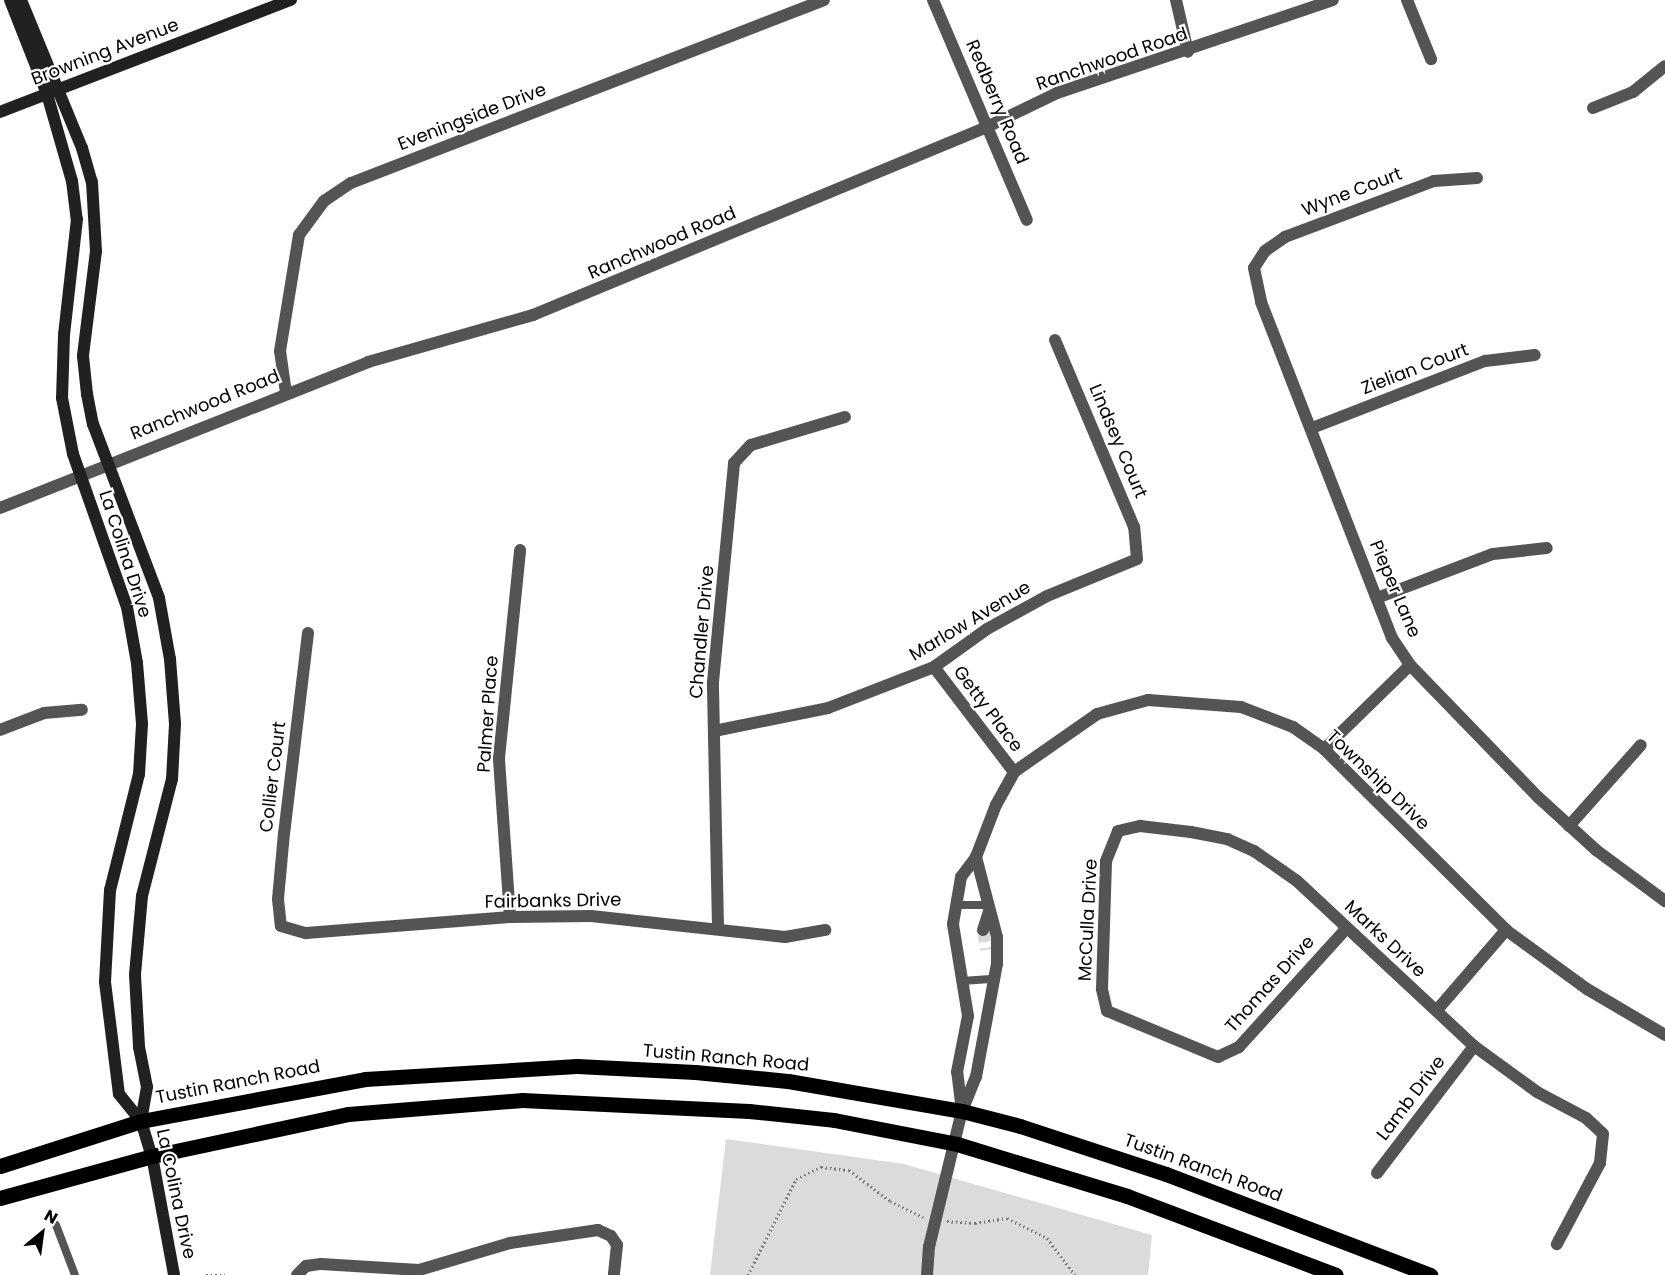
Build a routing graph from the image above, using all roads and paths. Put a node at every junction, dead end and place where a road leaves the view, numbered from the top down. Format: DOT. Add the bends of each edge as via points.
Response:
graph roads {
  1 [pos="10,0"];
  2 [pos="21,0"];
  3 [pos="291,0"];
  4 [pos="824,0"];
  5 [pos="933,0"];
  6 [pos="1176,0"];
  7 [pos="1333,0"];
  8 [pos="1407,0"];
  9 [pos="274,3"];
  10 [pos="1188,52"];
  11 [pos="1431,59"];
  12 [pos="1665,66"];
  13 [pos="52,92"];
  14 [pos="1593,108"];
  15 [pos="0,112"];
  16 [pos="989,126"];
  17 [pos="1477,178"];
  18 [pos="1027,220"];
  19 [pos="1254,268"];
  20 [pos="1055,340"];
  21 [pos="1535,355"];
  22 [pos="286,393"];
  23 [pos="845,417"];
  24 [pos="1312,428"];
  25 [pos="108,463"];
  26 [pos="80,474"];
  27 [pos="0,508"];
  28 [pos="1547,548"];
  29 [pos="520,550"];
  30 [pos="1137,559"];
  31 [pos="1377,598"];
  32 [pos="308,633"];
  33 [pos="1410,665"];
  34 [pos="934,667"];
  35 [pos="82,710"];
  36 [pos="0,730"];
  37 [pos="714,731"];
  38 [pos="1641,745"];
  39 [pos="1324,749"];
  40 [pos="1014,772"];
  41 [pos="1569,826"];
  42 [pos="1118,831"];
  43 [pos="976,857"];
  44 [pos="1665,901"];
  45 [pos="954,905"];
  46 [pos="988,908"];
  47 [pos="510,917"];
  48 [pos="280,926"];
  49 [pos="718,927"];
  50 [pos="825,930"];
  51 [pos="983,930"];
  52 [pos="1345,930"];
  53 [pos="1506,930"];
  54 [pos="986,950"];
  55 [pos="997,964"];
  56 [pos="994,979"];
  57 [pos="962,981"];
  58 [pos="1437,1010"];
  59 [pos="1665,1035"];
  60 [pos="1474,1046"];
  61 [pos="1218,1057"];
  62 [pos="962,1111"];
  63 [pos="141,1121"];
  64 [pos="957,1144"];
  65 [pos="152,1156"];
  66 [pos="0,1166"];
  67 [pos="1377,1173"];
  68 [pos="0,1198"];
  69 [pos="890,1201"];
  70 [pos="975,1223"];
  71 [pos="56,1225"];
  72 [pos="1557,1244"];
  73 [pos="301,1270"];
  74 [pos="75,1275"];
  75 [pos="174,1275"];
  76 [pos="206,1275"];
  77 [pos="225,1275"];
  78 [pos="614,1275"];
  79 [pos="748,1275"];
  80 [pos="927,1275"];
  81 [pos="1075,1275"];
  82 [pos="1336,1275"];
  83 [pos="1430,1275"];
  1 -- 13 [label="street, La Colina Drive"];
  2 -- 13 [label="street, La Colina Drive"];
  3 -- 9 [label="street, Browning Avenue"];
  4 -- 22 [label="street, Eveningside Drive" via="351,183 324,201 299,235 280,351"];
  5 -- 16 [label="street, Redberry Road"];
  6 -- 10 [label="street"];
  7 -- 10 [label="street, Ranchwood Road"];
  8 -- 11 [label="street"];
  9 -- 13 [label="street, Browning Avenue"];
  10 -- 16 [label="street, Ranchwood Road" via="1057,93"];
  12 -- 14 [label="street" via="1633,92"];
  13 -- 15 [label="street, Browning Avenue"];
  13 -- 25 [label="street, La Colina Drive" via="74,126 92,182 96,251 83,356 93,424"];
  13 -- 26 [label="street, La Colina Drive" via="77,219 64,335 62,398"];
  16 -- 18 [label="street, Redberry Road"];
  16 -- 22 [label="street, Ranchwood Road" via="533,315 369,362"];
  17 -- 19 [label="street, Wyne Court" via="1434,181 1285,237 1265,251"];
  19 -- 24 [label="street, Pieper Lane" via="1260,302"];
  20 -- 30 [label="street, Lindsey Court" via="1134,527"];
  21 -- 24 [label="street, Zielian Court" via="1485,361"];
  22 -- 25 [label="street, Ranchwood Road"];
  23 -- 37 [label="street, Chandler Drive" via="751,445 734,463 713,682"];
  24 -- 31 [label="street, Pieper Lane"];
  25 -- 26 [label="street, Ranchwood Road"];
  25 -- 63 [label="street, La Colina Drive" via="159,598 170,660 175,724 172,779 142,896 135,975 139,1047 147,1087"];
  26 -- 27 [label="street, Ranchwood Road"];
  26 -- 63 [label="street, La Colina Drive" via="127,606 137,663 142,724 140,774 110,890 105,982 119,1094"];
  28 -- 31 [label="street" via="1493,554"];
  29 -- 47 [label="street, Palmer Place" via="499,758"];
  30 -- 34 [label="street, Marlow Avenue" via="1037,601 987,629"];
  31 -- 33 [label="street, Pieper Lane" via="1392,638"];
  32 -- 48 [label="street, Collier Court" via="281,866"];
  33 -- 39 [label="street"];
  33 -- 41 [label="street, Pieper Lane"];
  34 -- 37 [label="street, Marlow Avenue" via="828,708"];
  34 -- 40 [label="street, Getty Place"];
  35 -- 36 [label="street" via="44,712"];
  37 -- 49 [label="street, Chandler Drive"];
  38 -- 41 [label="street"];
  39 -- 40 [label="street, Township Drive" via="1275,718 1241,707 1148,700 1097,714"];
  39 -- 53 [label="street, Township Drive"];
  40 -- 43 [label="street"];
  41 -- 44 [label="street, Pieper Lane"];
  42 -- 52 [label="street, Marks Drive" via="1140,826 1227,839 1254,851 1297,881"];
  42 -- 61 [label="street, McCulla Drive" via="1106,861 1102,989 1107,1011"];
  43 -- 45 [label="street" via="961,877"];
  43 -- 46 [label="street"];
  45 -- 46 [label="lane"];
  45 -- 57 [label="street"];
  46 -- 51 [label="street"];
  46 -- 55 [label="street" via="997,937"];
  47 -- 48 [label="street, Fairbanks Drive" via="306,933"];
  47 -- 49 [label="street, Fairbanks Drive" via="591,916"];
  49 -- 50 [label="street, Fairbanks Drive" via="785,937"];
  52 -- 58 [label="street, Marks Drive"];
  52 -- 61 [label="street, Thomas Drive" via="1239,1047"];
  53 -- 58 [label="street"];
  53 -- 59 [label="street, Township Drive" via="1587,989"];
  54 -- 55 [label="street"];
  55 -- 56 [label="street"];
  56 -- 57 [label="lane"];
  56 -- 62 [label="street" via="976,1077"];
  57 -- 62 [label="street" via="968,1016 957,1072"];
  58 -- 60 [label="street, Marks Drive"];
  60 -- 67 [label="street, Lamb Drive"];
  60 -- 72 [label="street, Marks Drive" via="1537,1092 1586,1118 1603,1134 1600,1163"];
  62 -- 63 [label="main road, Tustin Ranch Road" via="788,1081 577,1066 365,1079"];
  62 -- 64 [label="street"];
  62 -- 83 [label="main road, Tustin Ranch Road" via="1132,1163"];
  63 -- 65 [label="street, La Colina Drive"];
  63 -- 66 [label="main road, Tustin Ranch Road"];
  64 -- 65 [label="main road" via="834,1120 749,1110 522,1100 348,1114"];
  64 -- 80 [label="street" via="929,1247"];
  64 -- 82 [label="main road" via="1127,1196"];
  65 -- 68 [label="main road"];
  65 -- 75 [label="street, La Colina Drive"];
  69 -- 79 [label="path" via="849,1170 821,1167 796,1179"];
  70 -- 81 [label="path" via="1007,1218 1047,1238"];
  71 -- 74 [label="lane"];
  73 -- 78 [label="street" via="419,1270 510,1243 598,1230 611,1236 617,1245"];
  76 -- 77 [label="path"];
}
